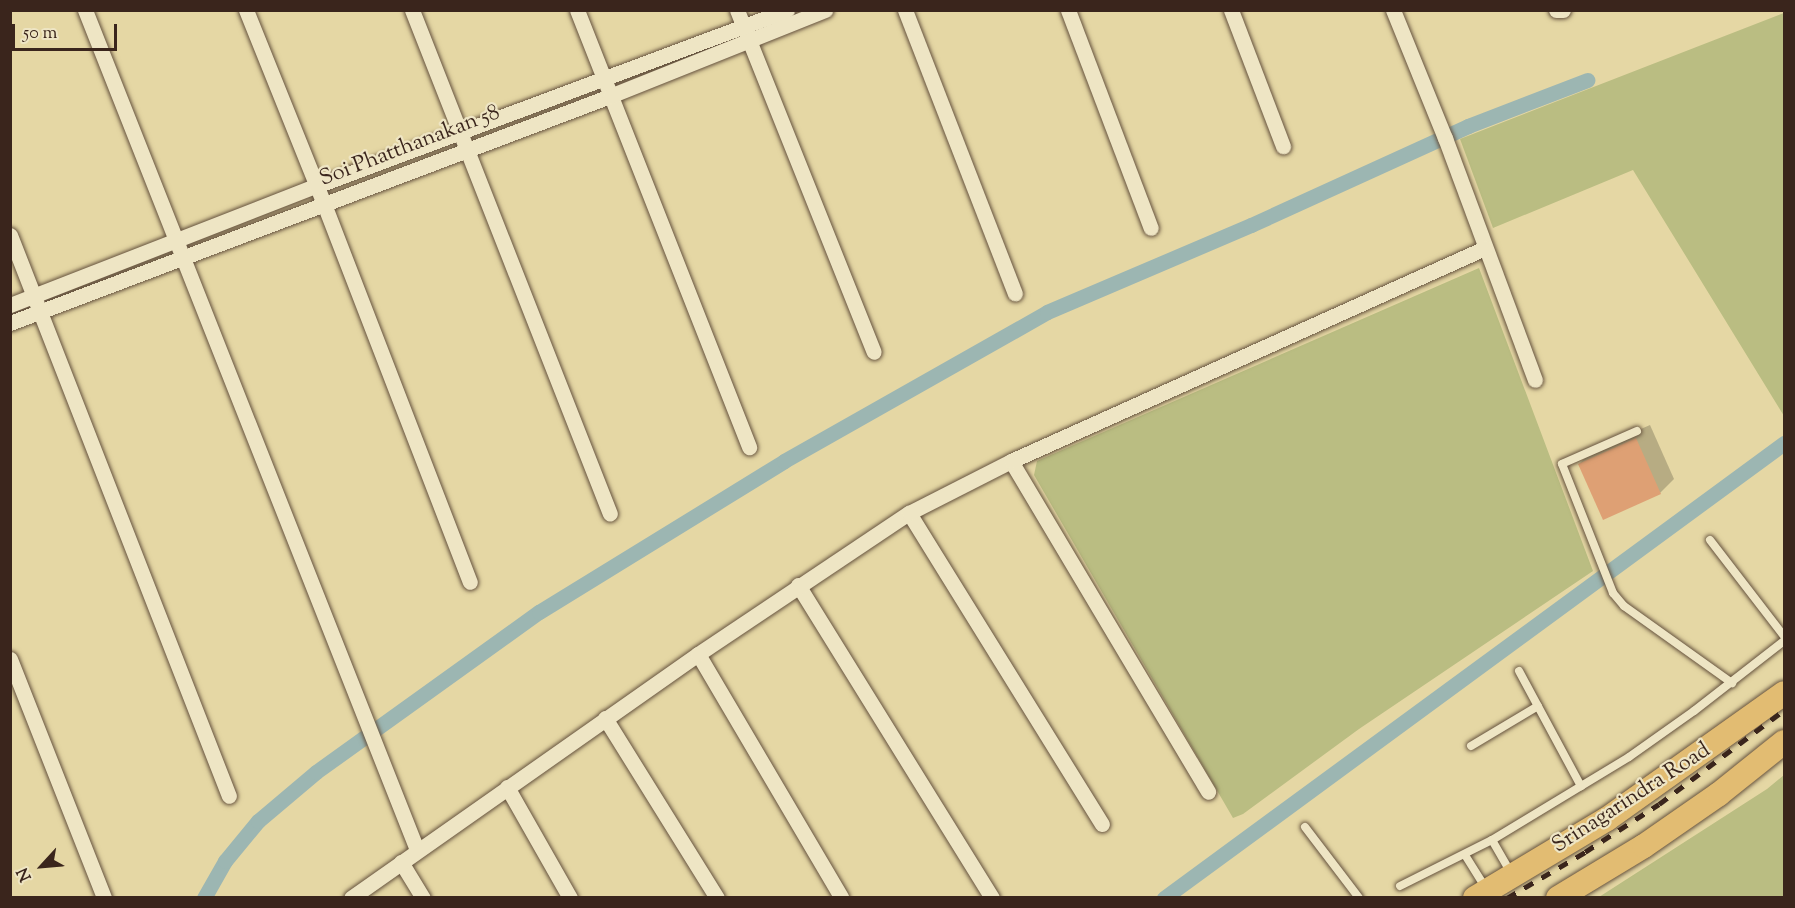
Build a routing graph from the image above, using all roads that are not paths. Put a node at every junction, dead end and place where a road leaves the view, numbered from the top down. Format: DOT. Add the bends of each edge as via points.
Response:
graph roads {
  1 [pos="85,10"];
  2 [pos="246,10"];
  3 [pos="412,10"];
  4 [pos="577,10"];
  5 [pos="737,10"];
  6 [pos="787,10"];
  7 [pos="825,10"];
  8 [pos="905,10"];
  9 [pos="1068,10"];
  10 [pos="1232,10"];
  11 [pos="1393,10"];
  12 [pos="1556,10"];
  13 [pos="1563,10"];
  14 [pos="746,33"];
  15 [pos="603,79"];
  16 [pos="610,96"];
  17 [pos="458,132"];
  18 [pos="1283,146"];
  19 [pos="465,149"];
  20 [pos="316,186"];
  21 [pos="324,204"];
  22 [pos="1150,228"];
  23 [pos="10,235"];
  24 [pos="175,241"];
  25 [pos="1485,248"];
  26 [pos="182,258"];
  27 [pos="1015,293"];
  28 [pos="34,296"];
  29 [pos="10,305"];
  30 [pos="40,312"];
  31 [pos="10,323"];
  32 [pos="874,352"];
  33 [pos="1535,380"];
  34 [pos="1636,431"];
  35 [pos="749,447"];
  36 [pos="1011,461"];
  37 [pos="909,513"];
  38 [pos="610,514"];
  39 [pos="1710,540"];
  40 [pos="470,582"];
  41 [pos="798,585"];
  42 [pos="1785,636"];
  43 [pos="1785,641"];
  44 [pos="698,654"];
  45 [pos="10,659"];
  46 [pos="1519,671"];
  47 [pos="1732,683"];
  48 [pos="1785,693"];
  49 [pos="1538,705"];
  50 [pos="605,718"];
  51 [pos="1785,742"];
  52 [pos="1470,746"];
  53 [pos="1581,786"];
  54 [pos="507,787"];
  55 [pos="1208,792"];
  56 [pos="229,796"];
  57 [pos="1102,824"];
  58 [pos="1305,827"];
  59 [pos="1492,840"];
  60 [pos="417,850"];
  61 [pos="1465,855"];
  62 [pos="401,862"];
  63 [pos="1512,875"];
  64 [pos="1400,886"];
  65 [pos="1481,894"];
  66 [pos="104,897"];
  67 [pos="351,897"];
  68 [pos="423,897"];
  69 [pos="570,897"];
  70 [pos="717,897"];
  71 [pos="841,897"];
  72 [pos="992,897"];
  73 [pos="1359,897"];
  74 [pos="1558,897"];
  1 -- 24 [label="street"];
  2 -- 20 [label="street"];
  3 -- 17 [label="street"];
  4 -- 15 [label="street"];
  5 -- 14 [label="street"];
  6 -- 14 [label="street, Soi Phatthanakan 58"];
  7 -- 14 [label="street, Soi Phatthanakan 58"];
  8 -- 27 [label="street"];
  9 -- 22 [label="street"];
  10 -- 18 [label="street"];
  11 -- 25 [label="street"];
  12 -- 13 [label="street"];
  14 -- 15 [label="street, Soi Phatthanakan 58"];
  14 -- 16 [label="street, Soi Phatthanakan 58"];
  14 -- 32 [label="street"];
  15 -- 16 [label="street"];
  15 -- 17 [label="street, Soi Phatthanakan 58"];
  16 -- 19 [label="street, Soi Phatthanakan 58"];
  16 -- 35 [label="street"];
  17 -- 19 [label="street"];
  17 -- 20 [label="street, Soi Phatthanakan 58"];
  19 -- 21 [label="street, Soi Phatthanakan 58"];
  19 -- 38 [label="street"];
  20 -- 21 [label="street"];
  20 -- 24 [label="street, Soi Phatthanakan 58"];
  21 -- 26 [label="street, Soi Phatthanakan 58"];
  21 -- 40 [label="street"];
  23 -- 28 [label="street"];
  24 -- 26 [label="street"];
  24 -- 28 [label="street, Soi Phatthanakan 58"];
  25 -- 33 [label="street"];
  25 -- 36 [label="street"];
  26 -- 30 [label="street, Soi Phatthanakan 58"];
  26 -- 60 [label="street"];
  28 -- 29 [label="street, Soi Phatthanakan 58"];
  28 -- 30 [label="street"];
  30 -- 31 [label="street, Soi Phatthanakan 58"];
  30 -- 56 [label="street"];
  34 -- 47 [label="lane" via="1562,464 1613,593 1624,606"];
  36 -- 37 [label="street"];
  36 -- 55 [label="street"];
  37 -- 41 [label="street"];
  37 -- 57 [label="street"];
  39 -- 42 [label="lane"];
  41 -- 44 [label="street"];
  41 -- 72 [label="street"];
  43 -- 47 [label="lane"];
  44 -- 50 [label="street"];
  44 -- 71 [label="street"];
  45 -- 66 [label="street"];
  46 -- 49 [label="lane"];
  47 -- 53 [label="lane" via="1629,757"];
  48 -- 63 [label="main road, Srinagarindra Road" via="1616,813"];
  49 -- 52 [label="lane"];
  49 -- 53 [label="lane"];
  50 -- 54 [label="street"];
  50 -- 70 [label="street"];
  51 -- 74 [label="main road, Srinagarindra Road" via="1663,833"];
  53 -- 59 [label="lane"];
  54 -- 60 [label="street"];
  54 -- 69 [label="street"];
  58 -- 73 [label="lane"];
  59 -- 61 [label="lane"];
  59 -- 63 [label="lane"];
  60 -- 62 [label="street"];
  61 -- 64 [label="lane"];
  61 -- 65 [label="lane"];
  62 -- 67 [label="street"];
  62 -- 68 [label="street"];
  63 -- 65 [label="main road, Srinagarindra Road"];
}
